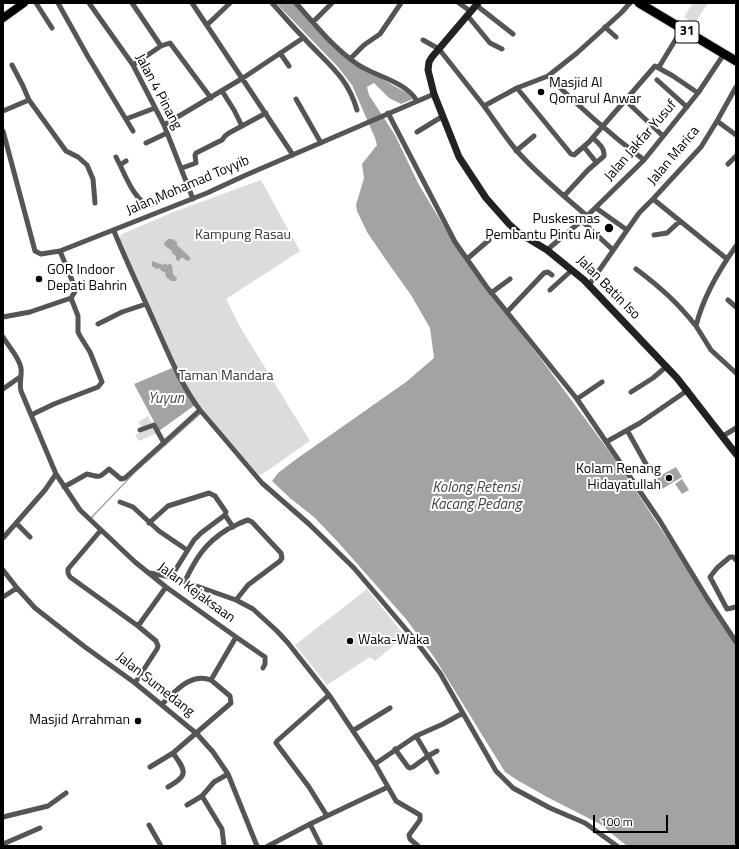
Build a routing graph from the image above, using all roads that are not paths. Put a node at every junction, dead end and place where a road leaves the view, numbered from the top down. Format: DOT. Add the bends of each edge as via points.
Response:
graph roads {
  1 [pos="36,3"];
  2 [pos="58,3"];
  3 [pos="89,3"];
  4 [pos="132,3"];
  5 [pos="192,3"];
  6 [pos="230,3"];
  7 [pos="272,3"];
  8 [pos="296,3"];
  9 [pos="332,3"];
  10 [pos="401,3"];
  11 [pos="459,3"];
  12 [pos="630,3"];
  13 [pos="639,3"];
  14 [pos="21,4"];
  15 [pos="477,4"];
  16 [pos="468,13"];
  17 [pos="3,18"];
  18 [pos="313,22"];
  19 [pos="207,25"];
  20 [pos="605,27"];
  21 [pos="52,28"];
  22 [pos="682,29"];
  23 [pos="513,34"];
  24 [pos="616,37"];
  25 [pos="303,38"];
  26 [pos="423,40"];
  27 [pos="161,46"];
  28 [pos="439,49"];
  29 [pos="502,50"];
  30 [pos="280,53"];
  31 [pos="724,54"];
  32 [pos="350,59"];
  33 [pos="736,61"];
  34 [pos="12,65"];
  35 [pos="133,65"];
  36 [pos="289,66"];
  37 [pos="657,67"];
  38 [pos="548,76"];
  39 [pos="243,78"];
  40 [pos="657,80"];
  41 [pos="736,87"];
  42 [pos="517,88"];
  43 [pos="222,91"];
  44 [pos="698,93"];
  45 [pos="434,94"];
  46 [pos="210,98"];
  47 [pos="296,99"];
  48 [pos="29,100"];
  49 [pos="625,100"];
  50 [pos="417,101"];
  51 [pos="484,106"];
  52 [pos="686,107"];
  53 [pos="155,108"];
  54 [pos="357,110"];
  55 [pos="3,111"];
  56 [pos="266,114"];
  57 [pos="386,114"];
  58 [pos="443,116"];
  59 [pos="126,120"];
  60 [pos="717,121"];
  61 [pos="164,125"];
  62 [pos="242,126"];
  63 [pos="602,127"];
  64 [pos="133,131"];
  65 [pos="3,132"];
  66 [pos="417,132"];
  67 [pos="167,133"];
  68 [pos="736,135"];
  69 [pos="534,136"];
  70 [pos="663,136"];
  71 [pos="593,138"];
  72 [pos="146,143"];
  73 [pos="321,143"];
  74 [pos="584,147"];
  75 [pos="516,151"];
  76 [pos="294,155"];
  77 [pos="736,156"];
  78 [pos="116,157"];
  79 [pos="644,160"];
  80 [pos="126,161"];
  81 [pos="596,162"];
  82 [pos="728,164"];
  83 [pos="120,165"];
  84 [pos="182,168"];
  85 [pos="189,187"];
  86 [pos="564,196"];
  87 [pos="193,199"];
  88 [pos="653,199"];
  89 [pos="95,203"];
  90 [pos="596,208"];
  91 [pos="587,216"];
  92 [pos="582,221"];
  93 [pos="680,221"];
  94 [pos="627,230"];
  95 [pos="114,231"];
  96 [pos="654,235"];
  97 [pos="489,240"];
  98 [pos="736,246"];
  99 [pos="548,250"];
  100 [pos="613,250"];
  101 [pos="60,251"];
  102 [pos="467,259"];
  103 [pos="727,259"];
  104 [pos="636,269"];
  105 [pos="572,270"];
  106 [pos="552,275"];
  107 [pos="510,279"];
  108 [pos="589,285"];
  109 [pos="550,290"];
  110 [pos="491,293"];
  111 [pos="71,298"];
  112 [pos="728,300"];
  113 [pos="146,304"];
  114 [pos="736,307"];
  115 [pos="507,312"];
  116 [pos="3,317"];
  117 [pos="98,324"];
  118 [pos="696,326"];
  119 [pos="3,337"];
  120 [pos="667,366"];
  121 [pos="736,373"];
  122 [pos="20,377"];
  123 [pos="602,382"];
  124 [pos="3,389"];
  125 [pos="688,390"];
  126 [pos="631,392"];
  127 [pos="577,399"];
  128 [pos="200,410"];
  129 [pos="31,415"];
  130 [pos="736,428"];
  131 [pos="140,430"];
  132 [pos="627,430"];
  133 [pos="723,436"];
  134 [pos="606,442"];
  135 [pos="164,443"];
  136 [pos="736,454"];
  137 [pos="646,464"];
  138 [pos="56,474"];
  139 [pos="64,487"];
  140 [pos="120,502"];
  141 [pos="225,515"];
  142 [pos="16,522"];
  143 [pos="149,523"];
  144 [pos="232,527"];
  145 [pos="101,530"];
  146 [pos="3,538"];
  147 [pos="30,538"];
  148 [pos="187,550"];
  149 [pos="736,560"];
  150 [pos="3,570"];
  151 [pos="148,573"];
  152 [pos="171,577"];
  153 [pos="185,581"];
  154 [pos="166,587"];
  155 [pos="17,588"];
  156 [pos="3,597"];
  157 [pos="236,600"];
  158 [pos="736,607"];
  159 [pos="138,626"];
  160 [pos="236,637"];
  161 [pos="736,642"];
  162 [pos="263,668"];
  163 [pos="211,680"];
  164 [pos="135,683"];
  165 [pos="329,695"];
  166 [pos="162,704"];
  167 [pos="390,708"];
  168 [pos="463,713"];
  169 [pos="354,730"];
  170 [pos="197,734"];
  171 [pos="416,736"];
  172 [pos="395,749"];
  173 [pos="437,751"];
  174 [pos="173,754"];
  175 [pos="428,756"];
  176 [pos="375,764"];
  177 [pos="150,767"];
  178 [pos="437,772"];
  179 [pos="228,774"];
  180 [pos="168,787"];
  181 [pos="388,788"];
  182 [pos="66,793"];
  183 [pos="202,796"];
  184 [pos="187,805"];
  185 [pos="327,816"];
  186 [pos="3,817"];
  187 [pos="310,824"];
  188 [pos="149,825"];
  189 [pos="40,828"];
  190 [pos="3,844"];
  191 [pos="161,846"];
  192 [pos="224,846"];
  193 [pos="257,846"];
  194 [pos="268,846"];
  195 [pos="321,846"];
  196 [pos="418,846"];
  197 [pos="617,846"];
  1 -- 21 [label="street"];
  2 -- 59 [label="street"];
  3 -- 35 [label="street, Jalan 4 Pinang"];
  4 -- 27 [label="street"];
  5 -- 19 [label="street"];
  6 -- 19 [label="street"];
  7 -- 25 [label="street"];
  8 -- 18 [label="street"];
  9 -- 18 [label="street"];
  10 -- 32 [label="street" via="380,34"];
  11 -- 16 [label="street"];
  12 -- 20 [label="street"];
  13 -- 22 [label="highway, 31"];
  14 -- 17 [label="main road"];
  15 -- 16 [label="street, Jalan Batin Iso"];
  15 -- 23 [label="street"];
  16 -- 28 [label="street, Jalan Batin Iso"];
  16 -- 29 [label="street" via="490,43"];
  18 -- 32 [label="street"];
  19 -- 39 [label="street"];
  20 -- 24 [label="street"];
  20 -- 38 [label="street"];
  22 -- 31 [label="highway, 31"];
  22 -- 37 [label="street"];
  25 -- 30 [label="street"];
  25 -- 54 [label="street" via="342,77 352,94"];
  26 -- 28 [label="street"];
  27 -- 35 [label="street"];
  27 -- 46 [label="street" via="171,44"];
  28 -- 45 [label="street, Jalan Batin Iso" via="428,66"];
  28 -- 51 [label="street"];
  30 -- 36 [label="street"];
  30 -- 39 [label="street"];
  31 -- 33 [label="highway, 31"];
  31 -- 44 [label="street, Jalan Jakfar Yusuf"];
  32 -- 50 [label="street" via="407,89"];
  34 -- 48 [label="street"];
  35 -- 53 [label="street, Jalan 4 Pinang"];
  37 -- 44 [label="street"];
  37 -- 49 [label="street"];
  38 -- 42 [label="street"];
  38 -- 63 [label="street"];
  39 -- 43 [label="street"];
  39 -- 56 [label="street"];
  40 -- 52 [label="street"];
  41 -- 60 [label="street, Jalan Marica"];
  42 -- 51 [label="street"];
  42 -- 74 [label="street" via="571,154 576,154"];
  43 -- 46 [label="street"];
  43 -- 62 [label="street"];
  44 -- 52 [label="street, Jalan Jakfar Yusuf"];
  45 -- 50 [label="street"];
  45 -- 58 [label="street, Jalan Batin Iso"];
  46 -- 61 [label="street"];
  47 -- 73 [label="street"];
  48 -- 55 [label="street"];
  48 -- 89 [label="street" via="66,151 87,165 92,179"];
  49 -- 63 [label="street"];
  49 -- 70 [label="street"];
  50 -- 57 [label="street"];
  51 -- 75 [label="street"];
  52 -- 70 [label="street, Jalan Jakfar Yusuf"];
  53 -- 59 [label="street"];
  53 -- 61 [label="street, Jalan 4 Pinang"];
  56 -- 62 [label="street"];
  56 -- 76 [label="street"];
  57 -- 73 [label="street, Jalan Mohamad Toyyib"];
  57 -- 102 [label="street"];
  58 -- 66 [label="street"];
  58 -- 99 [label="street, Jalan Batin Iso" via="460,157 486,198 514,229"];
  59 -- 64 [label="street"];
  60 -- 68 [label="street"];
  60 -- 88 [label="street, Jalan Marica" via="701,147"];
  61 -- 67 [label="street, Jalan 4 Pinang"];
  62 -- 84 [label="street" via="225,135 222,140 196,152 196,163"];
  63 -- 71 [label="street"];
  63 -- 79 [label="street"];
  65 -- 101 [label="street, Jalan Mohamad Toyyib" via="35,251 44,254"];
  67 -- 72 [label="street"];
  67 -- 84 [label="street, Jalan 4 Pinang"];
  69 -- 75 [label="street"];
  70 -- 79 [label="street, Jalan Jakfar Yusuf"];
  71 -- 74 [label="street"];
  71 -- 81 [label="street" via="605,154"];
  73 -- 76 [label="street, Jalan Mohamad Toyyib"];
  74 -- 81 [label="street"];
  75 -- 86 [label="street"];
  76 -- 87 [label="street, Jalan Mohamad Toyyib"];
  77 -- 82 [label="street"];
  78 -- 83 [label="street"];
  79 -- 90 [label="street, Jalan Jakfar Yusuf"];
  80 -- 83 [label="street"];
  81 -- 86 [label="street"];
  83 -- 85 [label="street" via="133,190 146,204 150,205"];
  84 -- 85 [label="street, Jalan 4 Pinang"];
  85 -- 87 [label="street, Jalan 4 Pinang"];
  86 -- 91 [label="street"];
  87 -- 95 [label="street, Jalan Mohamad Toyyib"];
  88 -- 93 [label="street"];
  88 -- 94 [label="street, Jalan Marica"];
  90 -- 91 [label="street, Jalan Jakfar Yusuf"];
  90 -- 94 [label="street"];
  91 -- 92 [label="street, Jalan Jakfar Yusuf"];
  92 -- 99 [label="street, Jalan Jakfar Yusuf"];
  92 -- 100 [label="street"];
  93 -- 96 [label="street" via="667,233"];
  93 -- 103 [label="street"];
  94 -- 100 [label="street"];
  95 -- 101 [label="street, Jalan Mohamad Toyyib"];
  95 -- 113 [label="street"];
  97 -- 102 [label="street"];
  98 -- 103 [label="street"];
  99 -- 105 [label="street, Jalan Batin Iso"];
  100 -- 108 [label="street"];
  101 -- 111 [label="street" via="76,290"];
  102 -- 110 [label="street"];
  103 -- 118 [label="street" via="713,281"];
  104 -- 118 [label="street" via="662,288"];
  105 -- 108 [label="street, Jalan Batin Iso"];
  105 -- 109 [label="street"];
  106 -- 115 [label="street" via="544,273"];
  107 -- 110 [label="street"];
  108 -- 120 [label="street, Jalan Batin Iso"];
  110 -- 115 [label="street"];
  111 -- 116 [label="street" via="30,312"];
  111 -- 129 [label="street" via="78,316 80,336 90,352 101,384 98,388"];
  112 -- 114 [label="street"];
  113 -- 117 [label="street"];
  113 -- 128 [label="street" via="177,373"];
  115 -- 127 [label="street"];
  118 -- 121 [label="street" via="711,350"];
  119 -- 122 [label="street" via="19,362"];
  120 -- 125 [label="street, Jalan Batin Iso"];
  120 -- 126 [label="street"];
  122 -- 124 [label="street"];
  122 -- 129 [label="street" via="21,391"];
  123 -- 127 [label="street"];
  125 -- 132 [label="street"];
  125 -- 133 [label="street, Jalan Batin Iso"];
  127 -- 134 [label="street"];
  128 -- 135 [label="street"];
  128 -- 168 [label="street" via="262,483 309,524 372,588 440,673"];
  129 -- 138 [label="street"];
  130 -- 133 [label="street"];
  131 -- 135 [label="street" via="154,425"];
  132 -- 134 [label="street"];
  132 -- 137 [label="street"];
  133 -- 136 [label="street, Jalan Batin Iso"];
  134 -- 161 [label="street" via="660,521"];
  135 -- 139 [label="street" via="125,478 121,479 109,469 98,478 87,474"];
  138 -- 139 [label="street, Jalan Kejaksaan"];
  138 -- 142 [label="street"];
  139 -- 145 [label="street, Jalan Kejaksaan" via="80,510"];
  140 -- 143 [label="street" via="133,507"];
  141 -- 143 [label="street" via="226,512 215,496 209,493 168,506"];
  141 -- 144 [label="street"];
  141 -- 148 [label="street" via="201,533"];
  142 -- 146 [label="street"];
  142 -- 147 [label="street"];
  143 -- 148 [label="street"];
  144 -- 153 [label="street" via="209,542"];
  144 -- 157 [label="street" via="248,520 252,522 281,553 282,558 248,585"];
  145 -- 151 [label="street, Jalan Kejaksaan"];
  145 -- 159 [label="street" via="68,569 68,573"];
  148 -- 152 [label="street"];
  149 -- 158 [label="street" via="730,558 710,577 727,609"];
  150 -- 155 [label="street, Jalan Sumedang"];
  151 -- 152 [label="street"];
  151 -- 154 [label="street, Jalan Kejaksaan"];
  152 -- 153 [label="street"];
  153 -- 157 [label="street"];
  154 -- 159 [label="street"];
  154 -- 160 [label="street, Jalan Kejaksaan"];
  155 -- 156 [label="street"];
  155 -- 164 [label="street, Jalan Sumedang" via="44,616"];
  157 -- 165 [label="street" via="253,609 277,631"];
  159 -- 164 [label="street" via="156,641 158,646"];
  160 -- 162 [label="street" via="265,657"];
  160 -- 163 [label="street, Jalan Kejaksaan"];
  163 -- 166 [label="street" via="205,677 190,680"];
  163 -- 170 [label="street" via="230,696 231,703"];
  164 -- 166 [label="street, Jalan Sumedang"];
  165 -- 169 [label="street"];
  165 -- 185 [label="street" via="276,743"];
  166 -- 170 [label="street, Jalan Sumedang"];
  167 -- 169 [label="street"];
  168 -- 171 [label="street"];
  168 -- 197 [label="street" via="496,771 513,788 585,823"];
  169 -- 176 [label="street"];
  170 -- 174 [label="street"];
  170 -- 179 [label="street, Jalan Sumedang"];
  171 -- 172 [label="street"];
  171 -- 175 [label="street"];
  172 -- 175 [label="street" via="410,768"];
  172 -- 176 [label="street"];
  173 -- 175 [label="street"];
  174 -- 177 [label="street"];
  174 -- 180 [label="street" via="184,770 182,777"];
  175 -- 178 [label="street"];
  176 -- 181 [label="street"];
  179 -- 183 [label="street" via="214,782"];
  179 -- 193 [label="street, Jalan Sumedang"];
  181 -- 185 [label="street"];
  181 -- 196 [label="street" via="396,801 420,815 420,820 409,835"];
  182 -- 186 [label="street" via="48,806"];
  183 -- 184 [label="street"];
  183 -- 192 [label="street" via="222,829"];
  185 -- 187 [label="street"];
  187 -- 194 [label="street"];
  187 -- 195 [label="street"];
  188 -- 191 [label="street"];
  189 -- 190 [label="street"];
}
